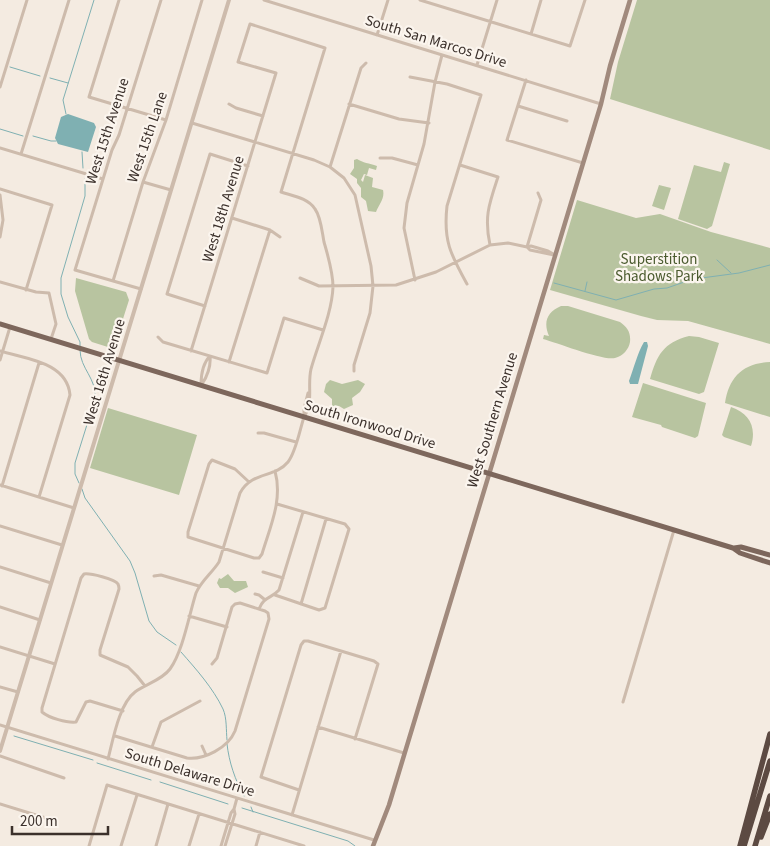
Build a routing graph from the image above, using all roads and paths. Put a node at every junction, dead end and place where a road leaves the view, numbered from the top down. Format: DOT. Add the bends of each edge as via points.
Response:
graph roads {
  1 [pos="27,0"];
  2 [pos="69,0"];
  3 [pos="119,0"];
  4 [pos="160,0"];
  5 [pos="202,0"];
  6 [pos="229,0"];
  7 [pos="264,0"];
  8 [pos="388,0"];
  9 [pos="420,0"];
  10 [pos="497,0"];
  11 [pos="541,0"];
  12 [pos="585,0"];
  13 [pos="630,0"];
  14 [pos="277,2"];
  15 [pos="490,22"];
  16 [pos="531,34"];
  17 [pos="377,35"];
  18 [pos="442,55"];
  19 [pos="366,63"];
  20 [pos="477,65"];
  21 [pos="410,77"];
  22 [pos="526,80"];
  23 [pos="435,82"];
  24 [pos="0,87"];
  25 [pos="229,104"];
  26 [pos="349,104"];
  27 [pos="601,104"];
  28 [pos="518,106"];
  29 [pos="127,108"];
  30 [pos="263,116"];
  31 [pos="166,120"];
  32 [pos="566,121"];
  33 [pos="192,123"];
  34 [pos="428,124"];
  35 [pos="255,142"];
  36 [pos="0,148"];
  37 [pos="21,154"];
  38 [pos="293,154"];
  39 [pos="380,158"];
  40 [pos="583,164"];
  41 [pos="418,165"];
  42 [pos="248,166"];
  43 [pos="460,166"];
  44 [pos="330,167"];
  45 [pos="103,179"];
  46 [pos="143,182"];
  47 [pos="0,189"];
  48 [pos="171,190"];
  49 [pos="538,193"];
  50 [pos="0,195"];
  51 [pos="232,218"];
  52 [pos="270,230"];
  53 [pos="0,237"];
  54 [pos="280,237"];
  55 [pos="490,245"];
  56 [pos="526,246"];
  57 [pos="555,255"];
  58 [pos="455,263"];
  59 [pos="300,278"];
  60 [pos="415,280"];
  61 [pos="113,281"];
  62 [pos="0,282"];
  63 [pos="467,284"];
  64 [pos="373,286"];
  65 [pos="333,287"];
  66 [pos="141,289"];
  67 [pos="26,290"];
  68 [pos="205,306"];
  69 [pos="0,324"];
  70 [pos="10,327"];
  71 [pos="323,330"];
  72 [pos="158,337"];
  73 [pos="51,340"];
  74 [pos="1,351"];
  75 [pos="191,351"];
  76 [pos="210,356"];
  77 [pos="0,360"];
  78 [pos="119,360"];
  79 [pos="229,362"];
  80 [pos="39,363"];
  81 [pos="354,371"];
  82 [pos="201,385"];
  83 [pos="304,417"];
  84 [pos="258,433"];
  85 [pos="296,442"];
  86 [pos="275,471"];
  87 [pos="489,473"];
  88 [pos="249,482"];
  89 [pos="1,485"];
  90 [pos="39,497"];
  91 [pos="277,504"];
  92 [pos="74,508"];
  93 [pos="303,512"];
  94 [pos="326,519"];
  95 [pos="0,526"];
  96 [pos="674,530"];
  97 [pos="62,545"];
  98 [pos="733,548"];
  99 [pos="223,549"];
  100 [pos="770,555"];
  101 [pos="770,563"];
  102 [pos="0,567"];
  103 [pos="263,572"];
  104 [pos="154,576"];
  105 [pos="283,578"];
  106 [pos="51,583"];
  107 [pos="199,586"];
  108 [pos="255,594"];
  109 [pos="275,595"];
  110 [pos="264,600"];
  111 [pos="301,604"];
  112 [pos="0,607"];
  113 [pos="259,609"];
  114 [pos="189,616"];
  115 [pos="40,620"];
  116 [pos="226,627"];
  117 [pos="0,647"];
  118 [pos="341,651"];
  119 [pos="29,656"];
  120 [pos="55,664"];
  121 [pos="212,664"];
  122 [pos="0,686"];
  123 [pos="145,686"];
  124 [pos="18,692"];
  125 [pos="200,701"];
  126 [pos="623,702"];
  127 [pos="122,711"];
  128 [pos="0,725"];
  129 [pos="318,727"];
  130 [pos="7,728"];
  131 [pos="770,734"];
  132 [pos="115,736"];
  133 [pos="355,738"];
  134 [pos="202,746"];
  135 [pos="152,747"];
  136 [pos="0,751"];
  137 [pos="404,753"];
  138 [pos="206,755"];
  139 [pos="0,756"];
  140 [pos="108,759"];
  141 [pos="770,760"];
  142 [pos="64,778"];
  143 [pos="299,790"];
  144 [pos="137,794"];
  145 [pos="770,796"];
  146 [pos="239,799"];
  147 [pos="0,804"];
  148 [pos="168,804"];
  149 [pos="199,814"];
  150 [pos="770,814"];
  151 [pos="292,815"];
  152 [pos="49,819"];
  153 [pos="230,823"];
  154 [pos="260,832"];
  155 [pos="374,840"];
  156 [pos="89,846"];
  157 [pos="121,846"];
  158 [pos="156,846"];
  159 [pos="189,846"];
  160 [pos="221,846"];
  161 [pos="225,846"];
  162 [pos="256,846"];
  163 [pos="304,846"];
  164 [pos="373,846"];
  165 [pos="740,846"];
  166 [pos="744,846"];
  167 [pos="756,846"];
  1 -- 24 [label="street"];
  2 -- 37 [label="street"];
  3 -- 29 [label="street" via="90,97"];
  4 -- 29 [label="street, West 15th Avenue"];
  5 -- 31 [label="street, West 15th Lane"];
  6 -- 33 [label="street, West 16th Avenue"];
  7 -- 14 [label="street, South San Marcos Drive"];
  8 -- 17 [label="street"];
  9 -- 15 [label="street"];
  10 -- 15 [label="street"];
  11 -- 16 [label="street"];
  12 -- 16 [label="street" via="570,46"];
  13 -- 27 [label="main road, West Southern Avenue"];
  14 -- 17 [label="street, South San Marcos Drive"];
  15 -- 16 [label="street"];
  15 -- 20 [label="street"];
  17 -- 18 [label="street, South San Marcos Drive"];
  18 -- 20 [label="street, South San Marcos Drive"];
  18 -- 23 [label="street"];
  19 -- 26 [label="street" via="361,68"];
  20 -- 22 [label="street, South San Marcos Drive"];
  21 -- 23 [label="street"];
  22 -- 27 [label="street, South San Marcos Drive"];
  22 -- 28 [label="street"];
  23 -- 34 [label="street"];
  23 -- 43 [label="street" via="481,95"];
  25 -- 30 [label="street"];
  26 -- 34 [label="street"];
  26 -- 44 [label="street"];
  27 -- 40 [label="main road, West Southern Avenue"];
  28 -- 32 [label="street"];
  28 -- 40 [label="street" via="507,140"];
  29 -- 31 [label="street"];
  29 -- 45 [label="street, West 15th Avenue"];
  30 -- 35 [label="street, West 18th Avenue"];
  30 -- 38 [label="street, West 18th Avenue" via="276,73 238,62 250,24 325,48"];
  31 -- 46 [label="street, West 15th Lane"];
  33 -- 35 [label="street"];
  33 -- 48 [label="street, West 16th Avenue"];
  34 -- 41 [label="street"];
  35 -- 38 [label="street"];
  35 -- 42 [label="street, West 18th Avenue"];
  36 -- 37 [label="street"];
  37 -- 45 [label="street"];
  38 -- 44 [label="street"];
  38 -- 65 [label="street" via="282,192 304,199 315,209"];
  39 -- 41 [label="street"];
  40 -- 57 [label="main road, West Southern Avenue"];
  41 -- 60 [label="street" via="404,228"];
  42 -- 51 [label="street, West 18th Avenue"];
  42 -- 68 [label="street" via="210,154 167,294"];
  43 -- 55 [label="street" via="498,177 486,227"];
  43 -- 58 [label="street" via="447,206 445,224"];
  44 -- 64 [label="street" via="344,178 355,195"];
  45 -- 61 [label="street, West 15th Avenue" via="75,270"];
  46 -- 48 [label="street"];
  46 -- 61 [label="street, West 15th Lane"];
  47 -- 67 [label="street" via="52,205"];
  48 -- 66 [label="street, West 16th Avenue"];
  49 -- 56 [label="street" via="540,200"];
  50 -- 53 [label="street"];
  51 -- 52 [label="street"];
  51 -- 68 [label="street, West 18th Avenue"];
  52 -- 54 [label="street"];
  52 -- 79 [label="street"];
  55 -- 56 [label="street"];
  55 -- 58 [label="street"];
  56 -- 57 [label="street" via="530,250"];
  57 -- 87 [label="main road, West Southern Avenue"];
  58 -- 60 [label="street"];
  58 -- 63 [label="street"];
  59 -- 65 [label="street" via="319,286"];
  60 -- 64 [label="street"];
  61 -- 66 [label="street"];
  62 -- 67 [label="street"];
  64 -- 65 [label="street"];
  64 -- 81 [label="street" via="370,313"];
  65 -- 71 [label="street"];
  66 -- 78 [label="street, West 16th Avenue"];
  67 -- 73 [label="street" via="49,292 56,324"];
  68 -- 75 [label="street, West 18th Avenue"];
  69 -- 70 [label="main road, South Ironwood Drive"];
  70 -- 73 [label="main road, South Ironwood Drive"];
  70 -- 74 [label="street"];
  71 -- 79 [label="street" via="284,318 267,373"];
  71 -- 83 [label="street" via="310,372"];
  72 -- 75 [label="street" via="163,342"];
  73 -- 78 [label="main road, South Ironwood Drive"];
  74 -- 77 [label="street"];
  74 -- 80 [label="street"];
  75 -- 76 [label="street"];
  76 -- 79 [label="street"];
  76 -- 82 [label="street"];
  78 -- 82 [label="main road, South Ironwood Drive"];
  78 -- 92 [label="street, West 16th Avenue"];
  80 -- 89 [label="street"];
  80 -- 90 [label="street" via="60,372 70,395"];
  82 -- 83 [label="main road, South Ironwood Drive"];
  83 -- 85 [label="street"];
  83 -- 87 [label="main road, South Ironwood Drive"];
  84 -- 85 [label="street"];
  85 -- 86 [label="street" via="288,462"];
  86 -- 88 [label="street"];
  86 -- 91 [label="street"];
  87 -- 96 [label="main road, South Ironwood Drive"];
  87 -- 137 [label="main road, West Southern Avenue"];
  88 -- 99 [label="street" via="240,493"];
  88 -- 99 [label="street" via="234,469 212,460 209,464 188,537"];
  89 -- 90 [label="street"];
  90 -- 92 [label="street"];
  91 -- 93 [label="street"];
  91 -- 99 [label="street" via="259,558"];
  92 -- 97 [label="street, West 16th Avenue"];
  93 -- 94 [label="street"];
  93 -- 105 [label="street"];
  94 -- 111 [label="street"];
  94 -- 111 [label="street" via="349,529 325,608"];
  95 -- 97 [label="street"];
  96 -- 98 [label="main road, South Ironwood Drive"];
  96 -- 126 [label="street"];
  97 -- 106 [label="street, West 16th Avenue"];
  98 -- 100 [label="main road, South Ironwood Drive"];
  98 -- 101 [label="main road, South Ironwood Drive"];
  99 -- 107 [label="street" via="214,570"];
  102 -- 106 [label="street"];
  103 -- 105 [label="street"];
  104 -- 107 [label="street"];
  105 -- 109 [label="street"];
  106 -- 115 [label="street, West 16th Avenue"];
  107 -- 114 [label="street"];
  108 -- 110 [label="street"];
  109 -- 110 [label="street"];
  109 -- 111 [label="street"];
  110 -- 113 [label="street"];
  112 -- 115 [label="street"];
  113 -- 116 [label="street" via="235,604"];
  113 -- 138 [label="street" via="268,614 269,619 235,731 227,744"];
  114 -- 116 [label="street"];
  114 -- 123 [label="street" via="169,671"];
  115 -- 119 [label="street, West 16th Avenue"];
  116 -- 121 [label="street" via="217,658"];
  117 -- 119 [label="street"];
  118 -- 129 [label="street"];
  118 -- 133 [label="street" via="378,664"];
  118 -- 143 [label="street" via="308,641 301,645 262,777"];
  119 -- 120 [label="street"];
  119 -- 124 [label="street, West 16th Avenue"];
  120 -- 123 [label="street" via="81,578 89,574 115,581 119,589 100,655 128,667"];
  120 -- 127 [label="street" via="42,708 46,715 76,722 86,702 90,701"];
  122 -- 124 [label="street"];
  123 -- 127 [label="street" via="134,693"];
  124 -- 130 [label="street, West 16th Avenue"];
  125 -- 135 [label="street" via="161,722"];
  127 -- 132 [label="street"];
  128 -- 130 [label="street, South Delaware Drive"];
  129 -- 133 [label="street"];
  129 -- 143 [label="street"];
  130 -- 136 [label="street, West 16th Avenue"];
  130 -- 140 [label="street, South Delaware Drive"];
  131 -- 165 [label="highway"];
  132 -- 135 [label="street"];
  132 -- 140 [label="street"];
  133 -- 137 [label="street"];
  134 -- 138 [label="street"];
  135 -- 138 [label="street" via="187,758"];
  137 -- 155 [label="main road, West Southern Avenue" via="385,817"];
  139 -- 142 [label="street"];
  140 -- 146 [label="street, South Delaware Drive"];
  141 -- 166 [label="highway"];
  143 -- 151 [label="street"];
  144 -- 148 [label="street"];
  144 -- 156 [label="street" via="107,785"];
  144 -- 157 [label="street"];
  145 -- 167 [label="highway"];
  146 -- 151 [label="street, South Delaware Drive"];
  146 -- 153 [label="street"];
  147 -- 152 [label="street"];
  148 -- 149 [label="street"];
  148 -- 158 [label="street"];
  149 -- 153 [label="street"];
  149 -- 159 [label="street"];
  150 -- 167 [label="highway"];
  151 -- 155 [label="street, South Delaware Drive"];
  153 -- 154 [label="street"];
  153 -- 160 [label="street"];
  153 -- 161 [label="street"];
  154 -- 162 [label="street"];
  154 -- 163 [label="street"];
  155 -- 164 [label="main road, West Southern Avenue"];
}
